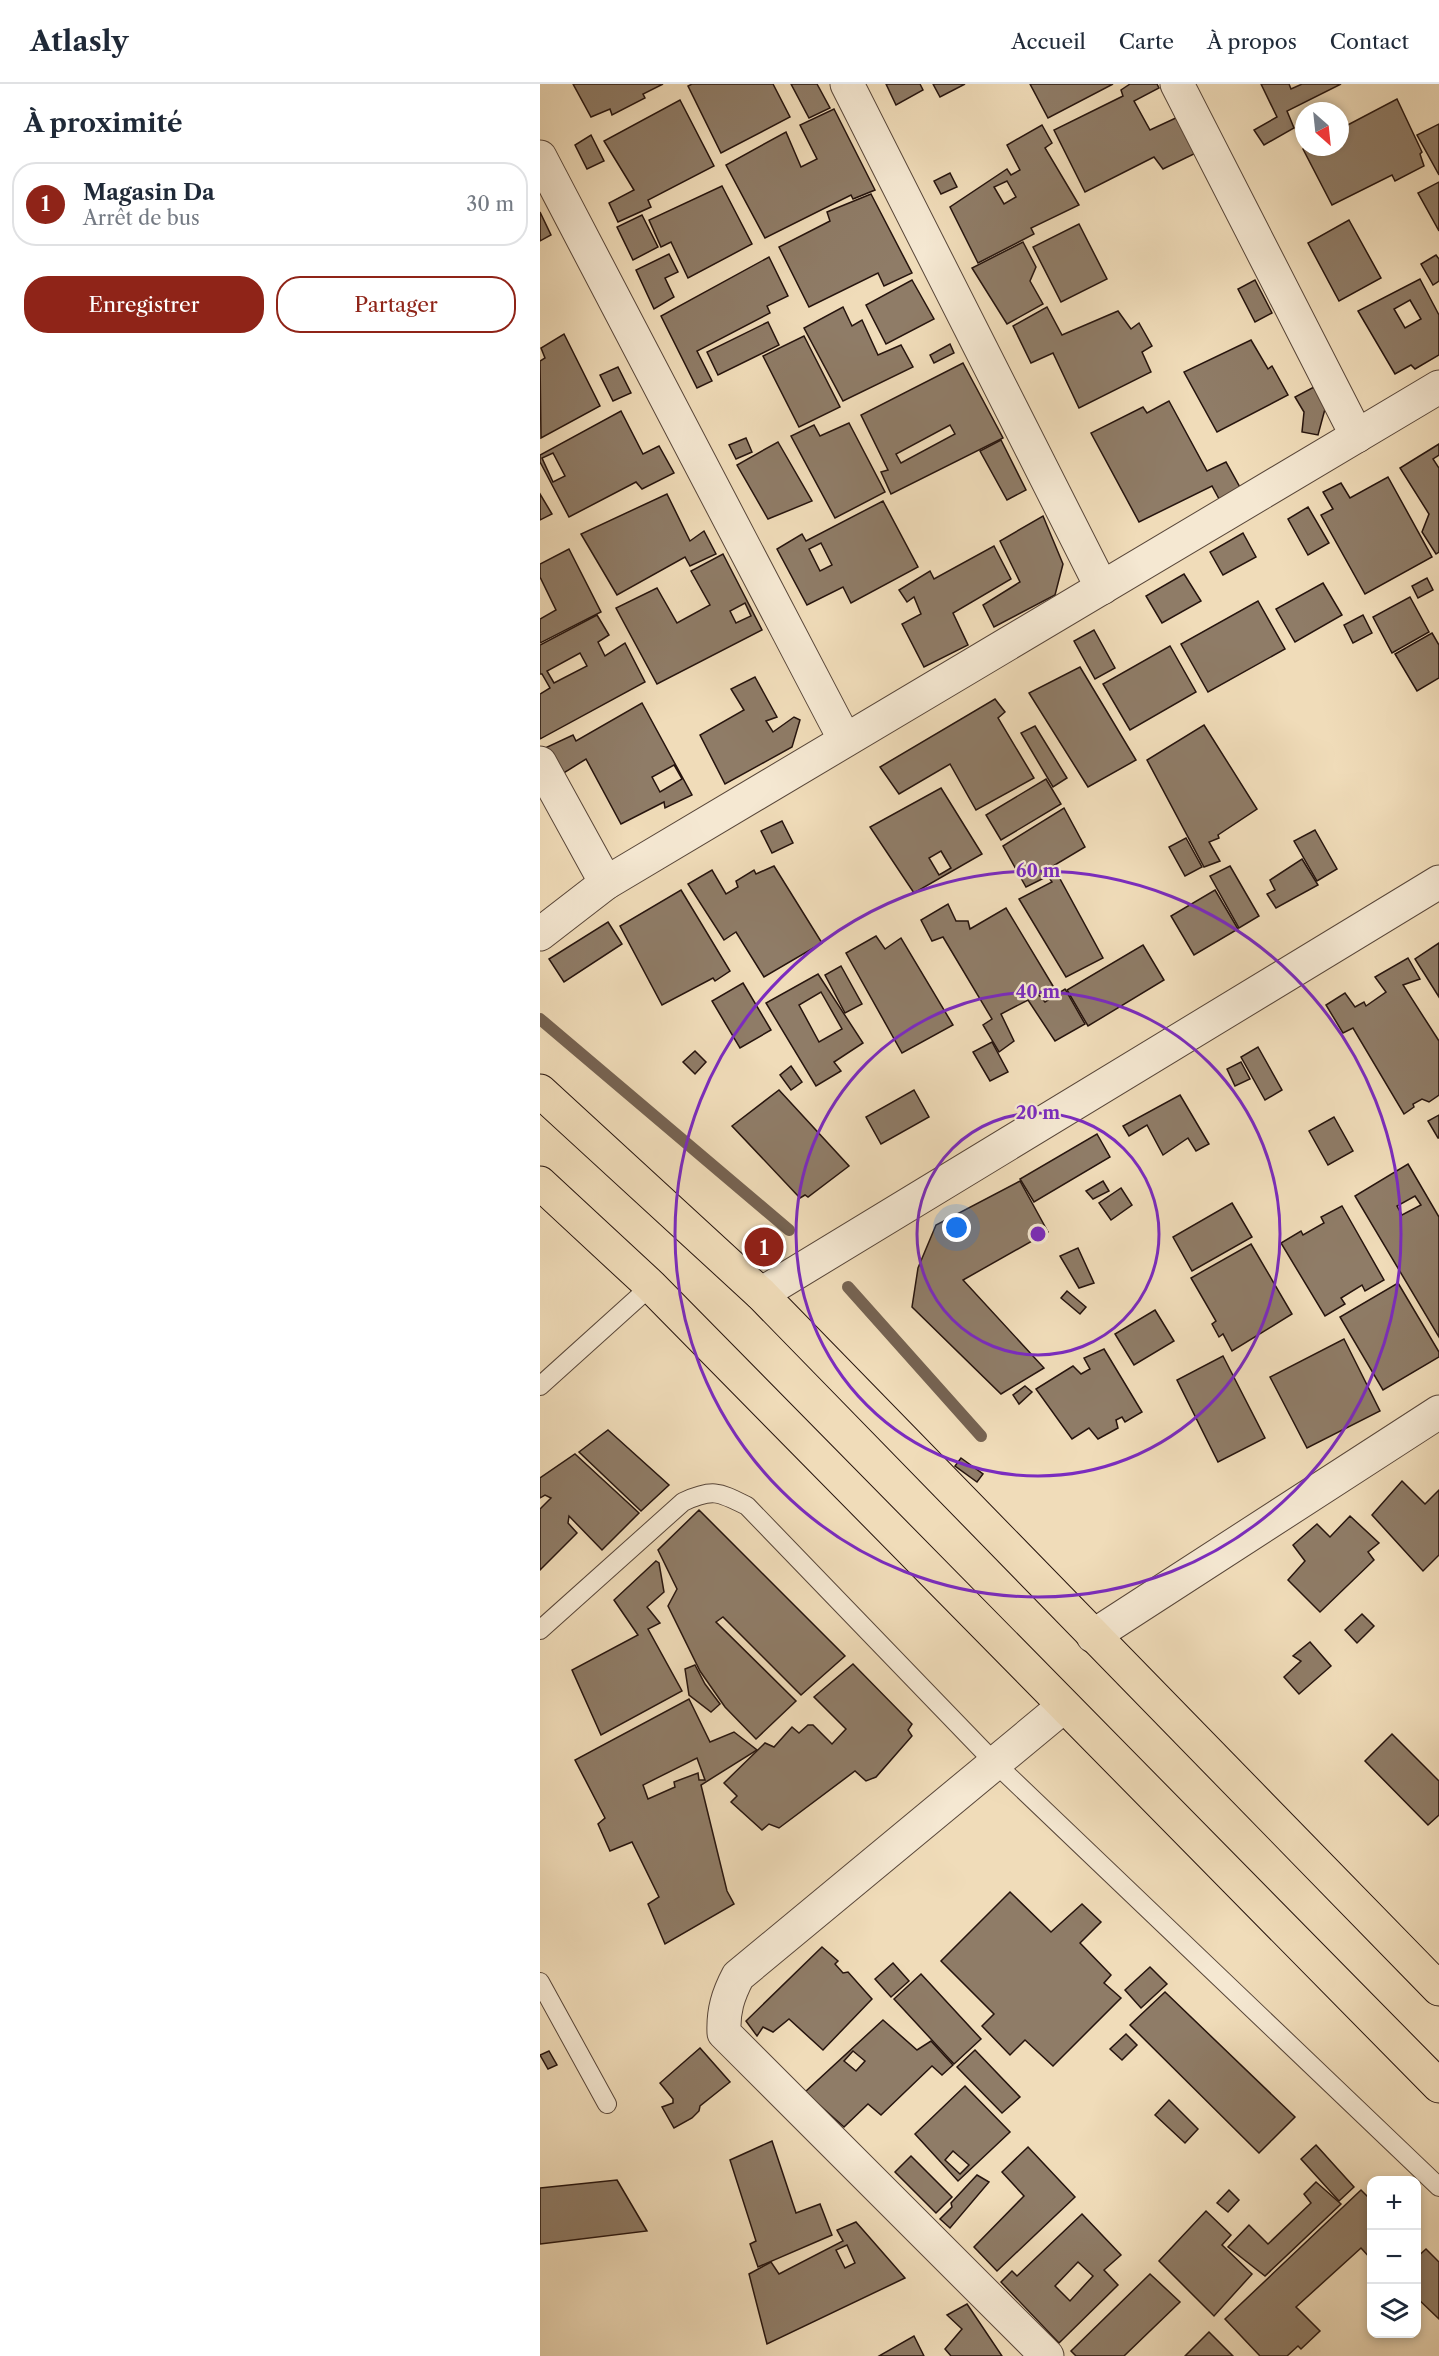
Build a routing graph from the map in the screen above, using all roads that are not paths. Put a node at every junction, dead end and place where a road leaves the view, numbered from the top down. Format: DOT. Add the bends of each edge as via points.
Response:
graph roads {
  1 [pos="847,84"];
  2 [pos="1177,84"];
  3 [pos="540,157"];
  4 [pos="1439,387"];
  5 [pos="1357,436"];
  6 [pos="1102,588"];
  7 [pos="846,740"];
  8 [pos="540,763"];
  9 [pos="1439,882"];
  10 [pos="606,883"];
  11 [pos="540,934"];
  12 [pos="540,1091"];
  13 [pos="540,1183"];
  14 [pos="651,1286"];
  15 [pos="761,1294"];
  16 [pos="540,1386"];
  17 [pos="1439,1412"];
  18 [pos="540,1630"];
  19 [pos="1093,1636"];
  20 [pos="1064,1706"];
  21 [pos="995,1763"];
  22 [pos="540,1982"];
  23 [pos="1439,1989"];
  24 [pos="1439,2086"];
  25 [pos="607,2104"];
  26 [pos="1439,2187"];
  27 [pos="1047,2356"];
  1 -- 6 [label="street"];
  2 -- 5 [label="street"];
  3 -- 7 [label="street"];
  4 -- 5 [label="street"];
  5 -- 6 [label="street"];
  6 -- 7 [label="street"];
  7 -- 10 [label="street"];
  8 -- 10 [label="street"];
  9 -- 15 [label="street"];
  10 -- 11 [label="street"];
  12 -- 15 [label="highway"];
  13 -- 14 [label="highway"];
  14 -- 16 [label="lane"];
  14 -- 20 [label="highway"];
  15 -- 19 [label="highway"];
  17 -- 19 [label="street"];
  18 -- 21 [label="lane" via="683,1502 703,1493 721,1494 747,1506"];
  19 -- 23 [label="highway"];
  20 -- 21 [label="street"];
  20 -- 24 [label="highway"];
  21 -- 26 [label="lane"];
  21 -- 27 [label="street" via="738,1976 723,2015 724,2033"];
  22 -- 25 [label="lane"];
}
